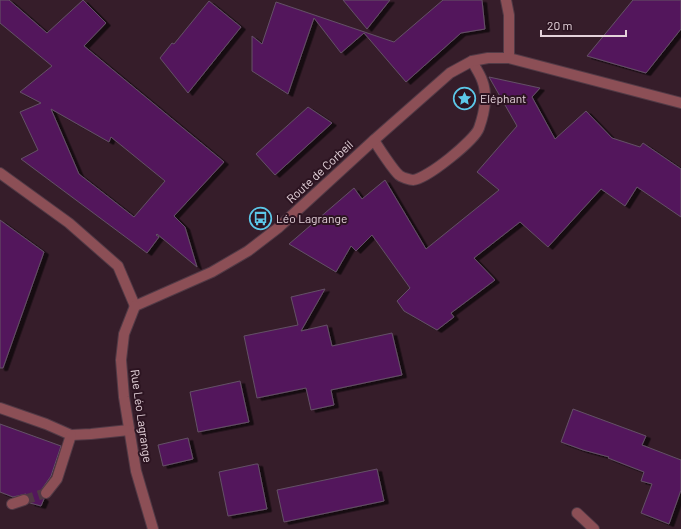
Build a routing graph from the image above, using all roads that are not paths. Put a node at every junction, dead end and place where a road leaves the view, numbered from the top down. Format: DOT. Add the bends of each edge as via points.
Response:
graph roads {
  1 [pos="507,0"];
  2 [pos="509,58"];
  3 [pos="472,61"];
  4 [pos="681,103"];
  5 [pos="374,140"];
  6 [pos="0,173"];
  7 [pos="135,306"];
  8 [pos="0,408"];
  9 [pos="129,430"];
  10 [pos="71,435"];
  11 [pos="46,493"];
  12 [pos="24,500"];
  13 [pos="12,504"];
  14 [pos="577,513"];
  15 [pos="153,529"];
  16 [pos="594,529"];
  1 -- 2 [label="street"];
  2 -- 3 [label="street, Route de Corbeil"];
  2 -- 4 [label="street, Route de Corbeil"];
  3 -- 5 [label="street, Route de Corbeil" via="450,73"];
  3 -- 5 [label="street" via="482,81 484,92 485,108 479,130 439,167 413,180 398,175"];
  5 -- 7 [label="street, Route de Corbeil" via="278,228 248,251 212,272"];
  6 -- 7 [label="street" via="69,223 118,266"];
  7 -- 9 [label="street, Rue Léo Lagrange" via="124,334 121,360"];
  8 -- 10 [label="street"];
  9 -- 10 [label="street"];
  9 -- 15 [label="street, Rue Léo Lagrange" via="136,470"];
  10 -- 11 [label="street" via="57,479"];
  12 -- 13 [label="street"];
  14 -- 16 [label="street"];
}
